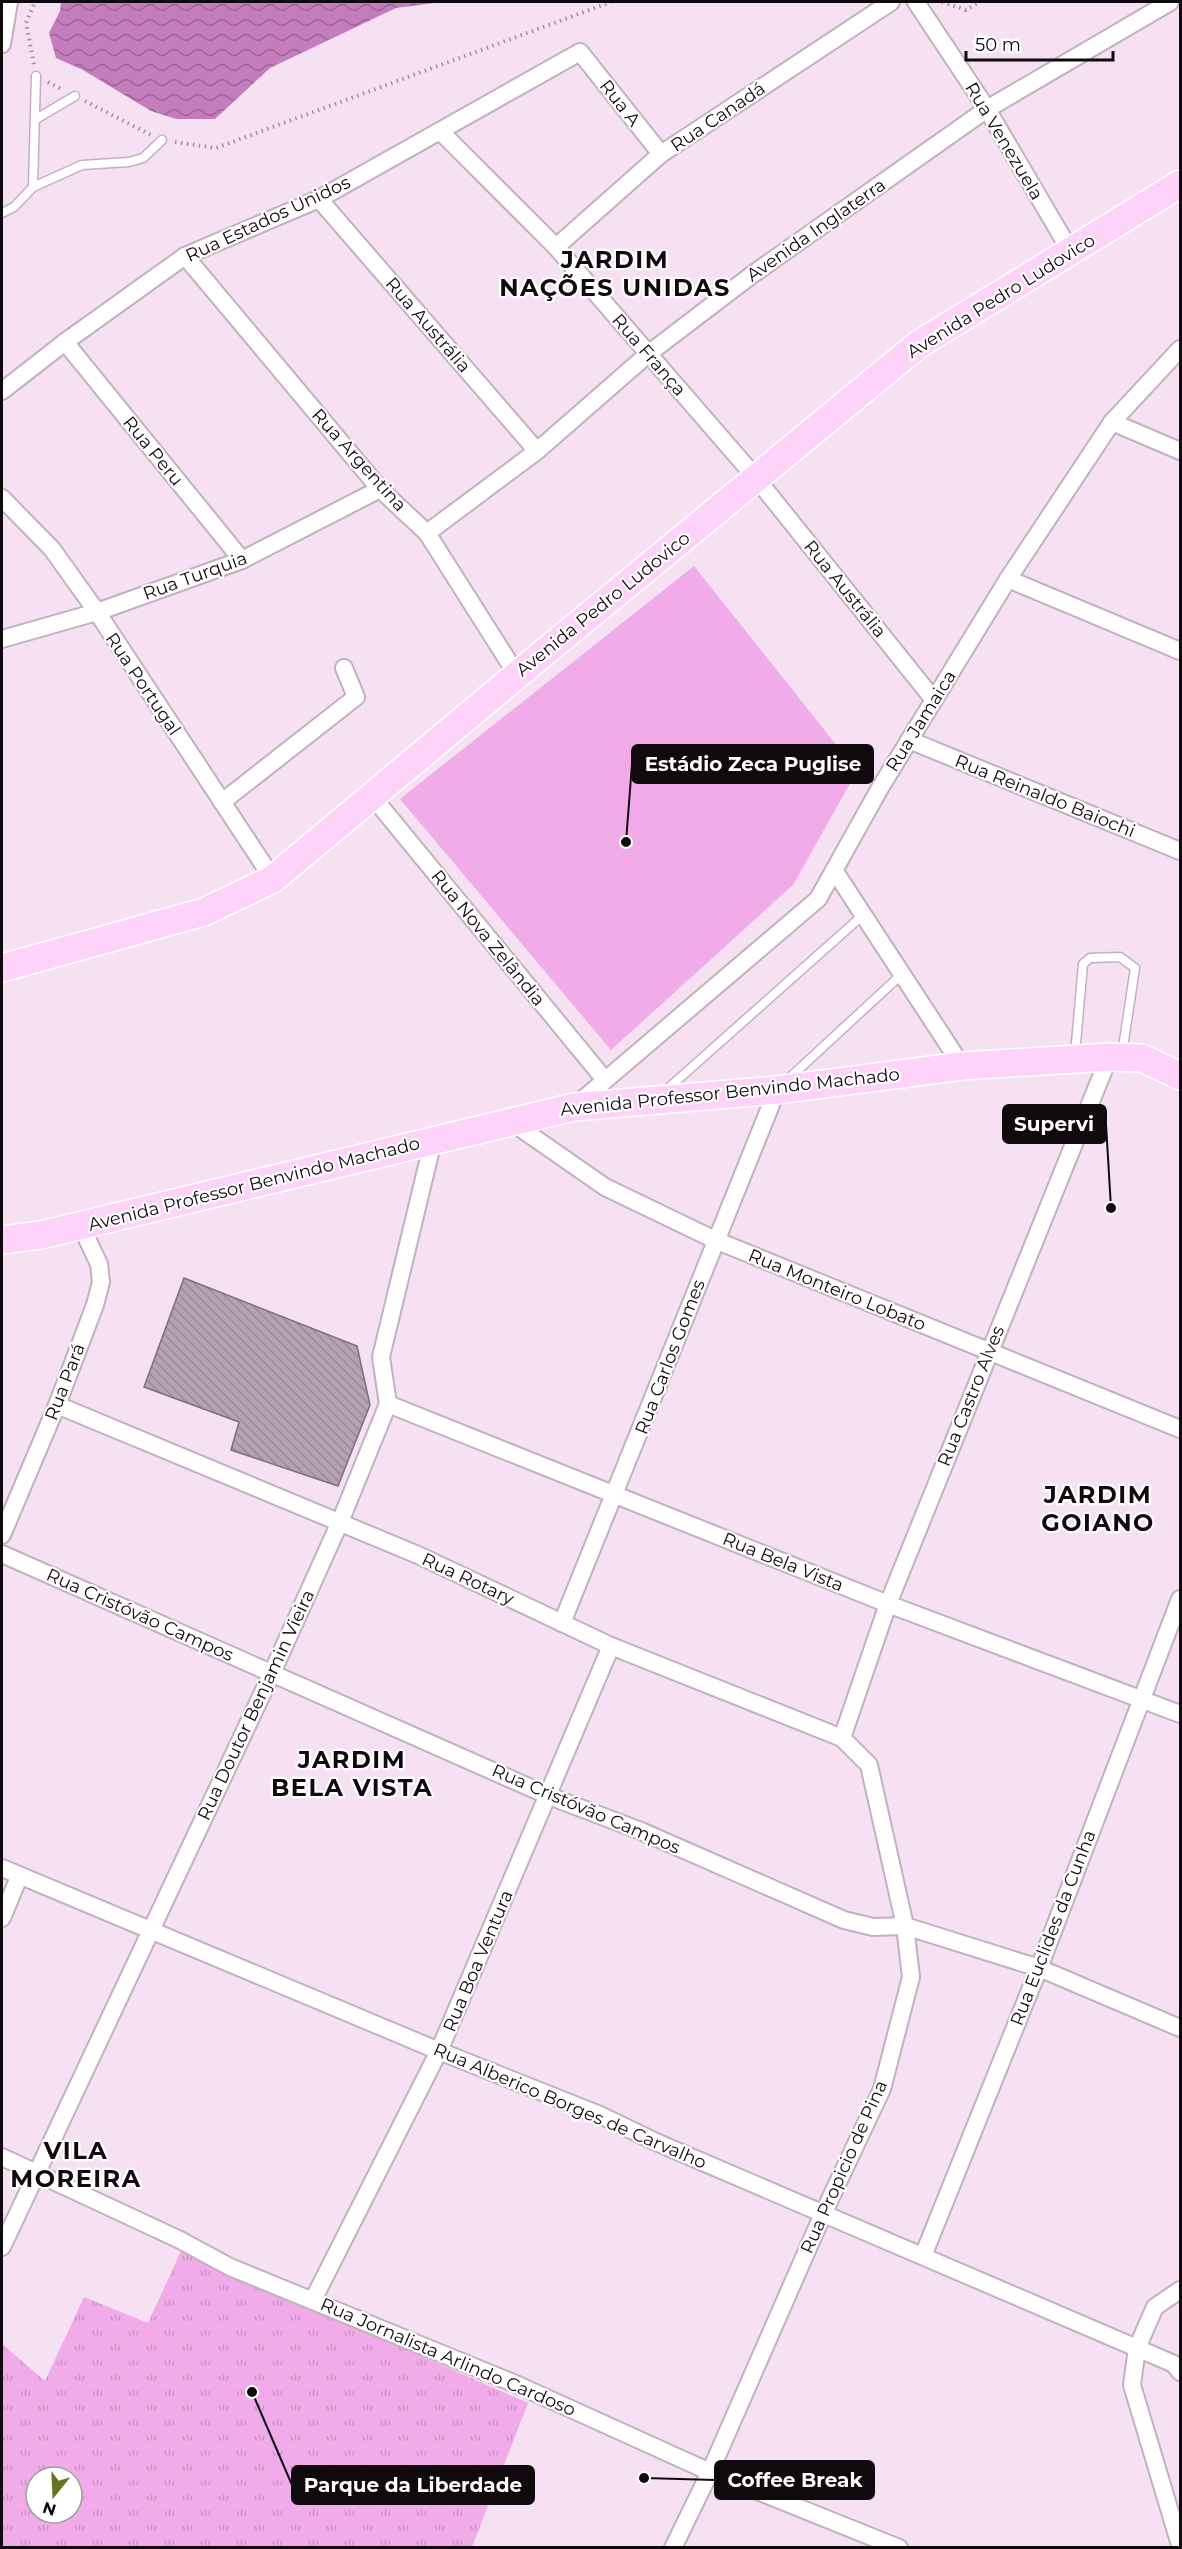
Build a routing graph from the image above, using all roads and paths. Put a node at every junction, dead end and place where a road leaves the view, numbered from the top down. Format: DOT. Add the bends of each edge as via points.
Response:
graph roads {
  1 [pos="9,2"];
  2 [pos="35,2"];
  3 [pos="611,2"];
  4 [pos="891,2"];
  5 [pos="916,2"];
  6 [pos="942,2"];
  7 [pos="980,2"];
  8 [pos="1170,2"];
  9 [pos="2,44"];
  10 [pos="580,52"];
  11 [pos="36,76"];
  12 [pos="75,96"];
  13 [pos="987,109"];
  14 [pos="36,119"];
  15 [pos="440,130"];
  16 [pos="162,140"];
  17 [pos="661,154"];
  18 [pos="1180,184"];
  19 [pos="33,187"];
  20 [pos="319,199"];
  21 [pos="2,213"];
  22 [pos="556,247"];
  23 [pos="1071,252"];
  24 [pos="185,256"];
  25 [pos="65,342"];
  26 [pos="1180,349"];
  27 [pos="648,354"];
  28 [pos="2,391"];
  29 [pos="1112,422"];
  30 [pos="537,451"];
  31 [pos="1180,452"];
  32 [pos="756,478"];
  33 [pos="380,489"];
  34 [pos="2,498"];
  35 [pos="427,533"];
  36 [pos="242,560"];
  37 [pos="1008,579"];
  38 [pos="97,612"];
  39 [pos="2,639"];
  40 [pos="1180,651"];
  41 [pos="344,668"];
  42 [pos="517,675"];
  43 [pos="934,700"];
  44 [pos="909,740"];
  45 [pos="372,796"];
  46 [pos="222,802"];
  47 [pos="1180,851"];
  48 [pos="834,870"];
  49 [pos="273,879"];
  50 [pos="863,915"];
  51 [pos="2,968"];
  52 [pos="902,974"];
  53 [pos="1115,1058"];
  54 [pos="1075,1059"];
  55 [pos="962,1066"];
  56 [pos="1180,1076"];
  57 [pos="605,1080"];
  58 [pos="777,1090"];
  59 [pos="655,1100"];
  60 [pos="574,1107"];
  61 [pos="510,1121"];
  62 [pos="433,1141"];
  63 [pos="81,1226"];
  64 [pos="2,1240"];
  65 [pos="716,1240"];
  66 [pos="989,1352"];
  67 [pos="388,1404"];
  68 [pos="57,1405"];
  69 [pos="1180,1429"];
  70 [pos="616,1493"];
  71 [pos="340,1522"];
  72 [pos="2,1535"];
  73 [pos="2,1554"];
  74 [pos="1180,1599"];
  75 [pos="888,1604"];
  76 [pos="562,1623"];
  77 [pos="611,1646"];
  78 [pos="272,1673"];
  79 [pos="1142,1699"];
  80 [pos="1180,1714"];
  81 [pos="842,1738"];
  82 [pos="869,1765"];
  83 [pos="549,1796"];
  84 [pos="2,1868"];
  85 [pos="19,1876"];
  86 [pos="2,1918"];
  87 [pos="905,1926"];
  88 [pos="151,1929"];
  89 [pos="1039,1968"];
  90 [pos="1180,2028"];
  91 [pos="439,2051"];
  92 [pos="2,2157"];
  93 [pos="38,2173"];
  94 [pos="823,2214"];
  95 [pos="2,2247"];
  96 [pos="923,2256"];
  97 [pos="1180,2290"];
  98 [pos="313,2300"];
  99 [pos="1137,2348"];
  100 [pos="1180,2372"];
  101 [pos="710,2472"];
  102 [pos="1180,2545"];
  103 [pos="673,2547"];
  104 [pos="899,2547"];
  1 -- 9 [label="street"];
  2 -- 11 [label="path" via="26,23"];
  3 -- 16 [label="path" via="216,148"];
  4 -- 17 [label="street, Rua Canadá"];
  5 -- 13 [label="street, Rua Venezuela"];
  6 -- 7 [label="path" via="966,10"];
  8 -- 13 [label="street, Avenida Inglaterra"];
  10 -- 15 [label="street, Rua Estados Unidos"];
  10 -- 17 [label="street, Rua A"];
  11 -- 12 [label="path"];
  11 -- 14 [label="lane"];
  12 -- 14 [label="lane"];
  12 -- 16 [label="path"];
  13 -- 23 [label="street, Rua Venezuela"];
  13 -- 27 [label="street, Avenida Inglaterra" via="753,274"];
  14 -- 19 [label="lane"];
  15 -- 20 [label="street, Rua Estados Unidos"];
  15 -- 22 [label="street, Rua França"];
  16 -- 19 [label="lane" via="143,158 82,165"];
  17 -- 22 [label="street, Rua Canadá"];
  18 -- 23 [label="main road, Avenida Pedro Ludovico"];
  19 -- 21 [label="lane" via="14,207"];
  20 -- 24 [label="street, Rua Estados Unidos"];
  20 -- 30 [label="street, Rua Austrália"];
  22 -- 27 [label="street, Rua França"];
  23 -- 32 [label="main road, Avenida Pedro Ludovico" via="919,344"];
  24 -- 25 [label="street, Rua Estados Unidos"];
  24 -- 33 [label="street, Rua Argentina"];
  25 -- 28 [label="street, Rua Estados Unidos"];
  25 -- 36 [label="street, Rua Peru"];
  26 -- 29 [label="street, Rua Jamaica"];
  27 -- 30 [label="street, Avenida Inglaterra"];
  27 -- 32 [label="street, Rua França"];
  29 -- 31 [label="street"];
  29 -- 37 [label="street, Rua Jamaica"];
  30 -- 35 [label="street, Avenida Inglaterra"];
  32 -- 42 [label="main road, Avenida Pedro Ludovico"];
  32 -- 43 [label="street, Rua Austrália"];
  33 -- 35 [label="street, Rua Argentina"];
  33 -- 36 [label="street, Rua Turquia"];
  34 -- 38 [label="street, Rua Portugal" via="52,549"];
  35 -- 42 [label="street, Rua Argentina"];
  36 -- 38 [label="street, Rua Turquia"];
  37 -- 40 [label="street"];
  37 -- 43 [label="street, Rua Jamaica"];
  38 -- 39 [label="street, Rua Turquia"];
  38 -- 46 [label="street, Rua Portugal"];
  41 -- 46 [label="street" via="356,698"];
  42 -- 45 [label="main road, Avenida Pedro Ludovico"];
  43 -- 44 [label="street, Rua Jamaica"];
  44 -- 47 [label="street, Rua Reinaldo Baiochi"];
  44 -- 48 [label="street, Rua Jamaica"];
  45 -- 49 [label="main road, Avenida Pedro Ludovico"];
  45 -- 57 [label="street, Rua Nova Zelândia"];
  46 -- 49 [label="street, Rua Portugal"];
  48 -- 50 [label="street"];
  48 -- 57 [label="street, Rua Jamaica" via="818,899"];
  49 -- 51 [label="main road, Avenida Pedro Ludovico" via="204,912"];
  50 -- 52 [label="street"];
  50 -- 59 [label="lane"];
  52 -- 55 [label="street"];
  52 -- 58 [label="lane"];
  53 -- 54 [label="main road, Avenida Professor Benvindo Machado"];
  53 -- 54 [label="lane" via="1135,968 1120,957 1090,958 1083,964"];
  53 -- 56 [label="main road, Avenida Professor Benvindo Machado" via="1142,1058"];
  53 -- 66 [label="street, Rua Castro Alves"];
  54 -- 55 [label="main road, Avenida Professor Benvindo Machado"];
  55 -- 58 [label="main road, Avenida Professor Benvindo Machado"];
  57 -- 60 [label="street, Rua Jamaica"];
  58 -- 59 [label="main road, Avenida Professor Benvindo Machado"];
  58 -- 65 [label="street, Rua Carlos Gomes"];
  59 -- 60 [label="main road, Avenida Professor Benvindo Machado"];
  60 -- 61 [label="main road, Avenida Professor Benvindo Machado"];
  61 -- 62 [label="main road, Avenida Professor Benvindo Machado"];
  61 -- 65 [label="street, Rua Monteiro Lobato" via="605,1187"];
  62 -- 63 [label="main road, Avenida Professor Benvindo Machado"];
  62 -- 67 [label="street" via="381,1357"];
  63 -- 64 [label="main road, Avenida Professor Benvindo Machado"];
  63 -- 68 [label="street, Rua Pará" via="99,1264 101,1282"];
  65 -- 66 [label="street, Rua Monteiro Lobato"];
  65 -- 70 [label="street, Rua Carlos Gomes"];
  66 -- 69 [label="street, Rua Monteiro Lobato"];
  66 -- 75 [label="street, Rua Castro Alves"];
  67 -- 70 [label="street, Rua Bela Vista"];
  67 -- 71 [label="street, Rua Doutor Benjamin Vieira"];
  68 -- 71 [label="street, Rua Rotary"];
  68 -- 72 [label="street, Rua Pará"];
  70 -- 75 [label="street, Rua Bela Vista"];
  70 -- 76 [label="street, Rua Carlos Gomes"];
  71 -- 76 [label="street, Rua Rotary"];
  71 -- 78 [label="street, Rua Doutor Benjamin Vieira"];
  73 -- 78 [label="street, Rua Cristóvão Campos"];
  74 -- 79 [label="street, Rua Euclides da Cunha"];
  75 -- 79 [label="street, Rua Bela Vista"];
  75 -- 81 [label="street, Rua Castro Alves"];
  76 -- 77 [label="street, Rua Rotary"];
  77 -- 81 [label="street, Rua Rotary"];
  77 -- 83 [label="street, Rua Boa Ventura"];
  78 -- 83 [label="street, Rua Cristóvão Campos"];
  78 -- 88 [label="street, Rua Doutor Benjamin Vieira"];
  79 -- 80 [label="street, Rua Bela Vista"];
  79 -- 89 [label="street, Rua Euclides da Cunha"];
  81 -- 82 [label="street, Rua Rotary"];
  82 -- 87 [label="street, Rua Propicio de Pina"];
  83 -- 87 [label="street, Rua Cristóvão Campos" via="641,1831 844,1920 873,1927"];
  83 -- 91 [label="street, Rua Boa Ventura"];
  84 -- 85 [label="street, Rua Alberico Borges de Carvalho"];
  85 -- 86 [label="street"];
  85 -- 88 [label="street, Rua Alberico Borges de Carvalho"];
  87 -- 89 [label="street, Rua Cristóvão Campos"];
  87 -- 94 [label="street, Rua Propicio de Pina" via="911,1977 882,2089"];
  88 -- 91 [label="street, Rua Alberico Borges de Carvalho"];
  88 -- 93 [label="street, Rua Doutor Benjamin Vieira"];
  89 -- 90 [label="street, Rua Cristóvão Campos"];
  89 -- 96 [label="street, Rua Euclides da Cunha"];
  91 -- 94 [label="street, Rua Alberico Borges de Carvalho" via="600,2115"];
  91 -- 98 [label="street, Rua Boa Ventura"];
  92 -- 93 [label="street, Rua Jornalista Arlindo Cardoso"];
  93 -- 95 [label="street, Rua Doutor Benjamin Vieira"];
  93 -- 98 [label="street, Rua Jornalista Arlindo Cardoso" via="230,2267"];
  94 -- 96 [label="street, Rua Alberico Borges de Carvalho"];
  94 -- 101 [label="street, Rua Propicio de Pina"];
  96 -- 99 [label="street, Rua Alberico Borges de Carvalho"];
  97 -- 99 [label="street" via="1155,2307"];
  98 -- 101 [label="street, Rua Jornalista Arlindo Cardoso" via="518,2385"];
  99 -- 100 [label="street, Rua Alberico Borges de Carvalho" via="1173,2364"];
  99 -- 102 [label="street" via="1132,2385"];
  101 -- 103 [label="street, Rua Propicio de Pina"];
  101 -- 104 [label="street, Rua Jornalista Arlindo Cardoso"];
}
